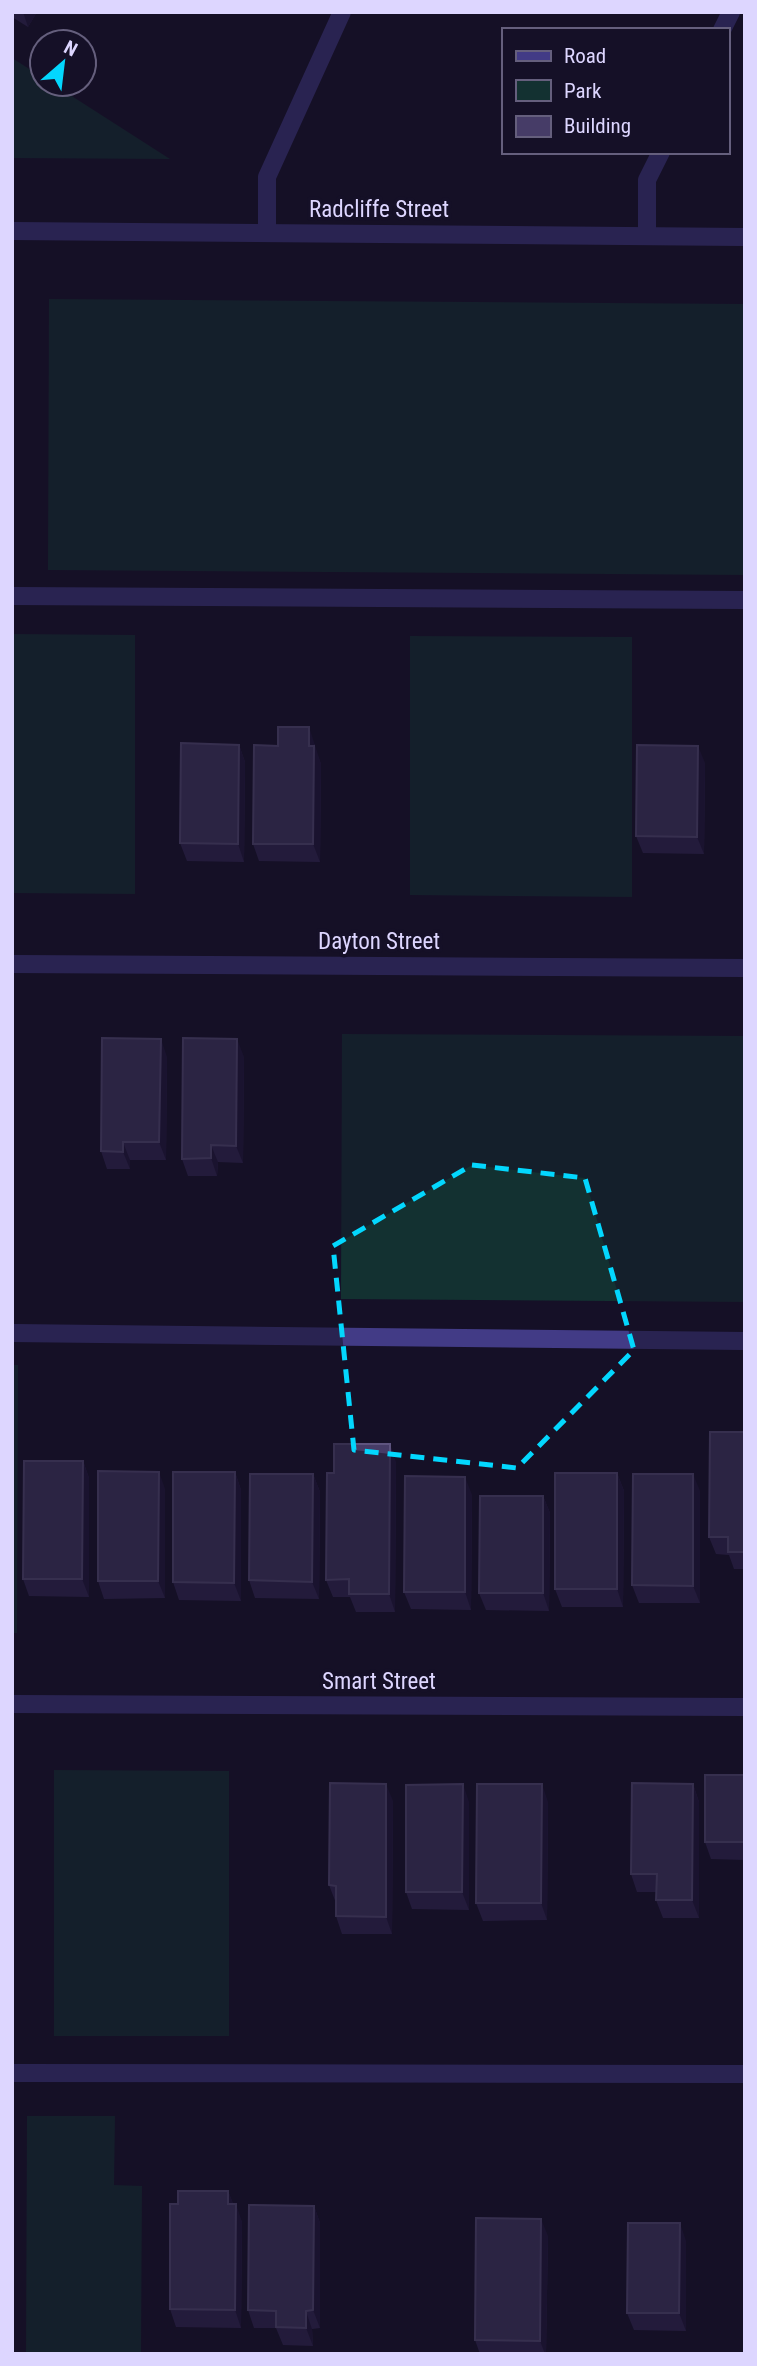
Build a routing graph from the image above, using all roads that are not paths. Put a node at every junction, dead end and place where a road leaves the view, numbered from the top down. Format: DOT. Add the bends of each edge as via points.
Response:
graph roads {
  1 [pos="342,12"];
  2 [pos="731,12"];
  3 [pos="723,28"];
  4 [pos="660,154"];
  5 [pos="12,231"];
  6 [pos="267,232"];
  7 [pos="648,236"];
  8 [pos="745,237"];
  9 [pos="12,596"];
  10 [pos="745,600"];
  11 [pos="12,964"];
  12 [pos="745,968"];
  13 [pos="12,1334"];
  14 [pos="745,1341"];
  15 [pos="12,1704"];
  16 [pos="745,1707"];
  17 [pos="12,2073"];
  18 [pos="745,2074"];
  1 -- 6 [label="street" via="267,177"];
  2 -- 3 [label="street"];
  4 -- 7 [label="street" via="648,180"];
  5 -- 6 [label="street, Radcliffe Street"];
  6 -- 7 [label="street, Radcliffe Street"];
  7 -- 8 [label="street, Radcliffe Street"];
  9 -- 10 [label="street"];
  11 -- 12 [label="street, Dayton Street"];
  13 -- 14 [label="street"];
  15 -- 16 [label="street, Smart Street"];
  17 -- 18 [label="street"];
}
